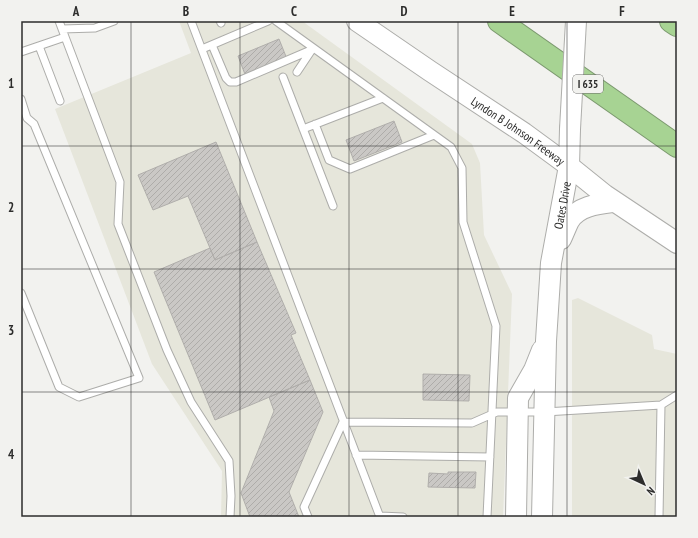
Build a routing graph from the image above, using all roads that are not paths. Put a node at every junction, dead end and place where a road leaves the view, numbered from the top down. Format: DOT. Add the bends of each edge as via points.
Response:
graph roads {
  1 [pos="59,21"];
  2 [pos="84,21"];
  3 [pos="114,21"];
  4 [pos="191,21"];
  5 [pos="268,21"];
  6 [pos="276,21"];
  7 [pos="357,21"];
  8 [pos="499,21"];
  9 [pos="576,21"];
  10 [pos="671,21"];
  11 [pos="677,25"];
  12 [pos="87,28"];
  13 [pos="64,33"];
  14 [pos="212,45"];
  15 [pos="38,46"];
  16 [pos="202,49"];
  17 [pos="312,49"];
  18 [pos="21,52"];
  19 [pos="297,72"];
  20 [pos="284,77"];
  21 [pos="383,98"];
  22 [pos="21,99"];
  23 [pos="60,101"];
  24 [pos="315,124"];
  25 [pos="303,128"];
  26 [pos="434,135"];
  27 [pos="677,146"];
  28 [pos="569,166"];
  29 [pos="614,202"];
  30 [pos="333,206"];
  31 [pos="677,243"];
  32 [pos="551,263"];
  33 [pos="21,293"];
  34 [pos="546,341"];
  35 [pos="677,395"];
  36 [pos="661,405"];
  37 [pos="518,411"];
  38 [pos="544,412"];
  39 [pos="491,415"];
  40 [pos="343,422"];
  41 [pos="356,455"];
  42 [pos="490,457"];
  43 [pos="230,517"];
  44 [pos="308,517"];
  45 [pos="380,517"];
  46 [pos="403,517"];
  47 [pos="487,517"];
  48 [pos="516,517"];
  49 [pos="542,517"];
  50 [pos="659,517"];
  1 -- 13 [label="lane"];
  2 -- 12 [label="lane"];
  3 -- 12 [label="lane" via="95,28"];
  4 -- 16 [label="lane"];
  5 -- 14 [label="lane"];
  6 -- 17 [label="lane"];
  7 -- 28 [label="main road, Lyndon B Johnson Freeway"];
  8 -- 27 [label="highway, I 635"];
  9 -- 28 [label="main road, Oates Drive, bridge"];
  10 -- 11 [label="highway"];
  12 -- 13 [label="lane"];
  13 -- 15 [label="lane"];
  13 -- 43 [label="lane" via="120,182 120,232 167,350 191,402 229,461"];
  14 -- 16 [label="lane"];
  14 -- 17 [label="lane" via="230,82 236,82"];
  15 -- 18 [label="lane"];
  15 -- 23 [label="lane"];
  16 -- 40 [label="lane"];
  17 -- 19 [label="lane"];
  17 -- 21 [label="lane"];
  20 -- 25 [label="lane"];
  21 -- 24 [label="lane"];
  21 -- 26 [label="lane"];
  22 -- 33 [label="lane" via="27,118 34,124 139,378 79,397 59,387"];
  24 -- 25 [label="lane"];
  24 -- 26 [label="lane" via="329,160 350,169"];
  25 -- 30 [label="lane"];
  26 -- 39 [label="lane" via="451,147 462,168 463,222 496,326"];
  28 -- 29 [label="main road, Lyndon B Johnson Freeway"];
  28 -- 32 [label="main road, Oates Drive"];
  29 -- 31 [label="main road, Lyndon B Johnson Freeway"];
  29 -- 32 [label="main road" via="582,209 569,220"];
  32 -- 34 [label="main road, Oates Drive"];
  34 -- 37 [label="main road, Oates Drive" via="534,370 518,398"];
  34 -- 38 [label="main road, Oates Drive"];
  35 -- 36 [label="lane"];
  36 -- 38 [label="lane"];
  36 -- 50 [label="lane"];
  37 -- 38 [label="lane"];
  37 -- 39 [label="lane" via="497,412"];
  37 -- 48 [label="main road, Oates Drive"];
  38 -- 49 [label="main road, Oates Drive"];
  39 -- 40 [label="lane" via="472,423"];
  39 -- 42 [label="lane"];
  40 -- 41 [label="lane"];
  40 -- 44 [label="lane" via="304,507"];
  41 -- 42 [label="lane"];
  41 -- 45 [label="lane"];
  42 -- 47 [label="lane"];
  45 -- 46 [label="lane"];
}
